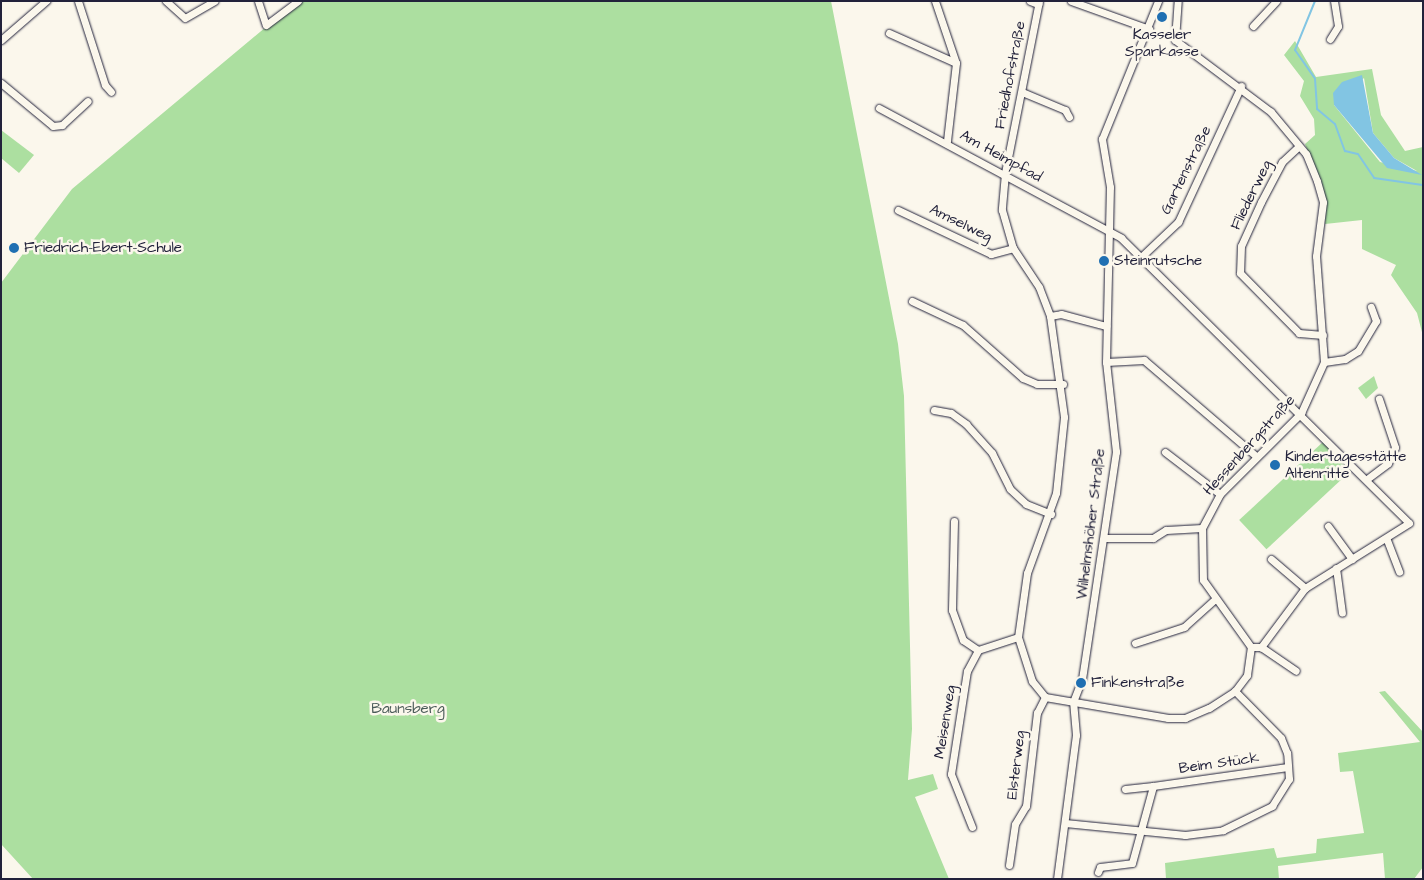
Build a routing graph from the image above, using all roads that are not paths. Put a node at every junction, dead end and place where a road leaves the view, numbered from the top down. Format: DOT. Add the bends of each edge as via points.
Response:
graph roads {
  1 [pos="78,1"];
  2 [pos="166,1"];
  3 [pos="215,1"];
  4 [pos="258,1"];
  5 [pos="298,1"];
  6 [pos="934,1"];
  7 [pos="1030,1"];
  8 [pos="1071,1"];
  9 [pos="1158,1"];
  10 [pos="1276,1"];
  11 [pos="1334,1"];
  12 [pos="42,2"];
  13 [pos="1176,2"];
  14 [pos="1039,3"];
  15 [pos="1253,26"];
  16 [pos="1149,29"];
  17 [pos="889,33"];
  18 [pos="1330,39"];
  19 [pos="1,40"];
  20 [pos="956,63"];
  21 [pos="1,84"];
  22 [pos="1241,86"];
  23 [pos="111,92"];
  24 [pos="1022,92"];
  25 [pos="88,101"];
  26 [pos="879,108"];
  27 [pos="1069,117"];
  28 [pos="947,141"];
  29 [pos="1298,147"];
  30 [pos="1005,172"];
  31 [pos="898,210"];
  32 [pos="1108,232"];
  33 [pos="1013,248"];
  34 [pos="1142,256"];
  35 [pos="912,301"];
  36 [pos="1372,307"];
  37 [pos="1050,316"];
  38 [pos="1106,326"];
  39 [pos="1323,335"];
  40 [pos="1106,362"];
  41 [pos="1324,362"];
  42 [pos="1063,384"];
  43 [pos="1379,399"];
  44 [pos="934,410"];
  45 [pos="1301,413"];
  46 [pos="1165,452"];
  47 [pos="1256,456"];
  48 [pos="1367,479"];
  49 [pos="1220,494"];
  50 [pos="1051,514"];
  51 [pos="954,521"];
  52 [pos="1328,526"];
  53 [pos="1202,528"];
  54 [pos="1105,538"];
  55 [pos="1387,540"];
  56 [pos="1352,559"];
  57 [pos="1271,560"];
  58 [pos="1336,568"];
  59 [pos="1399,572"];
  60 [pos="1305,588"];
  61 [pos="1214,600"];
  62 [pos="1342,613"];
  63 [pos="1018,637"];
  64 [pos="1135,643"];
  65 [pos="1251,647"];
  66 [pos="1261,647"];
  67 [pos="978,650"];
  68 [pos="1296,671"];
  69 [pos="1235,691"];
  70 [pos="1045,697"];
  71 [pos="1072,702"];
  72 [pos="1288,767"];
  73 [pos="1153,786"];
  74 [pos="1125,789"];
  75 [pos="1065,823"];
  76 [pos="972,828"];
  77 [pos="1141,832"];
  78 [pos="1009,865"];
  79 [pos="1098,872"];
  80 [pos="1057,879"];
  1 -- 23 [label="street" via="105,85"];
  2 -- 3 [label="street" via="185,18"];
  4 -- 5 [label="street" via="266,25"];
  6 -- 20 [label="street"];
  7 -- 14 [label="street, Friedhofstraße"];
  8 -- 16 [label="street"];
  9 -- 16 [label="street, Wilhelmshöher Straße"];
  10 -- 15 [label="street"];
  11 -- 18 [label="street" via="1338,26"];
  12 -- 19 [label="street"];
  13 -- 22 [label="street, Hessenbergstraße" via="1172,33 1191,54"];
  14 -- 24 [label="street, Friedhofstraße"];
  16 -- 32 [label="street, Wilhelmshöher Straße" via="1102,140 1110,187"];
  17 -- 20 [label="street"];
  20 -- 28 [label="street"];
  21 -- 25 [label="street" via="53,126 62,125"];
  22 -- 29 [label="street, Hessenbergstraße" via="1271,112"];
  22 -- 34 [label="street, Gartenstraße" via="1178,222"];
  24 -- 27 [label="street" via="1066,110"];
  24 -- 30 [label="street, Friedhofstraße"];
  26 -- 28 [label="street, Am Heimpfad"];
  28 -- 30 [label="street, Am Heimpfad"];
  29 -- 39 [label="street, Hessenbergstraße" via="1306,154 1323,202 1316,256"];
  29 -- 39 [label="street, Fliederweg" via="1282,162 1261,202 1241,246 1240,273 1299,333"];
  30 -- 32 [label="street, Am Heimpfad"];
  30 -- 33 [label="street, Friedhofstraße" via="1002,210"];
  31 -- 33 [label="street, Amselweg" via="991,254"];
  32 -- 34 [label="street"];
  32 -- 38 [label="street, Wilhelmshöher Straße"];
  33 -- 37 [label="street" via="1039,287"];
  34 -- 45 [label="street"];
  35 -- 42 [label="street" via="963,325 1023,378 1036,384"];
  36 -- 41 [label="street" via="1376,321 1358,351 1345,359"];
  37 -- 38 [label="street" via="1061,314"];
  37 -- 42 [label="street"];
  38 -- 40 [label="street, Wilhelmshöher Straße"];
  39 -- 41 [label="street, Hessenbergstraße"];
  40 -- 47 [label="street" via="1144,360"];
  40 -- 54 [label="street, Wilhelmshöher Straße" via="1116,452"];
  41 -- 45 [label="street, Hessenbergstraße"];
  42 -- 50 [label="street" via="1063,426"];
  43 -- 48 [label="street" via="1395,447 1388,463"];
  44 -- 50 [label="street" via="951,413 966,424 992,453 1010,489 1026,504"];
  45 -- 47 [label="street, Hessenbergstraße"];
  45 -- 48 [label="street"];
  46 -- 49 [label="street"];
  47 -- 49 [label="street, Hessenbergstraße"];
  48 -- 55 [label="street" via="1409,523"];
  49 -- 53 [label="street, Hessenbergstraße"];
  50 -- 63 [label="street" via="1027,573"];
  51 -- 67 [label="street" via="952,610 963,640"];
  52 -- 56 [label="street"];
  53 -- 54 [label="street" via="1166,530 1153,538"];
  53 -- 61 [label="street, Hessenbergstraße" via="1203,580"];
  54 -- 71 [label="street, Wilhelmshöher Straße" via="1082,679"];
  55 -- 56 [label="street"];
  55 -- 59 [label="street"];
  56 -- 58 [label="street"];
  57 -- 60 [label="street"];
  58 -- 60 [label="street"];
  58 -- 62 [label="street"];
  60 -- 66 [label="street"];
  61 -- 64 [label="street" via="1170,634"];
  61 -- 65 [label="street, Hessenbergstraße"];
  63 -- 67 [label="street"];
  63 -- 70 [label="street" via="1032,681"];
  65 -- 66 [label="street"];
  65 -- 69 [label="street" via="1247,675"];
  66 -- 68 [label="street"];
  67 -- 76 [label="street, Meisenweg" via="967,671 951,774"];
  69 -- 71 [label="street" via="1186,718 1115,712"];
  69 -- 72 [label="street" via="1281,738"];
  70 -- 71 [label="street"];
  70 -- 78 [label="street, Elsterweg" via="1036,714 1026,806 1014,824"];
  71 -- 75 [label="street" via="1076,735"];
  72 -- 73 [label="street, Beim Stück"];
  72 -- 77 [label="street" via="1282,794 1272,806 1250,819 1223,830 1185,835"];
  73 -- 74 [label="street, Beim Stück"];
  73 -- 77 [label="street"];
  75 -- 77 [label="street"];
  75 -- 80 [label="street"];
  77 -- 79 [label="street" via="1132,863 1100,867"];
}
